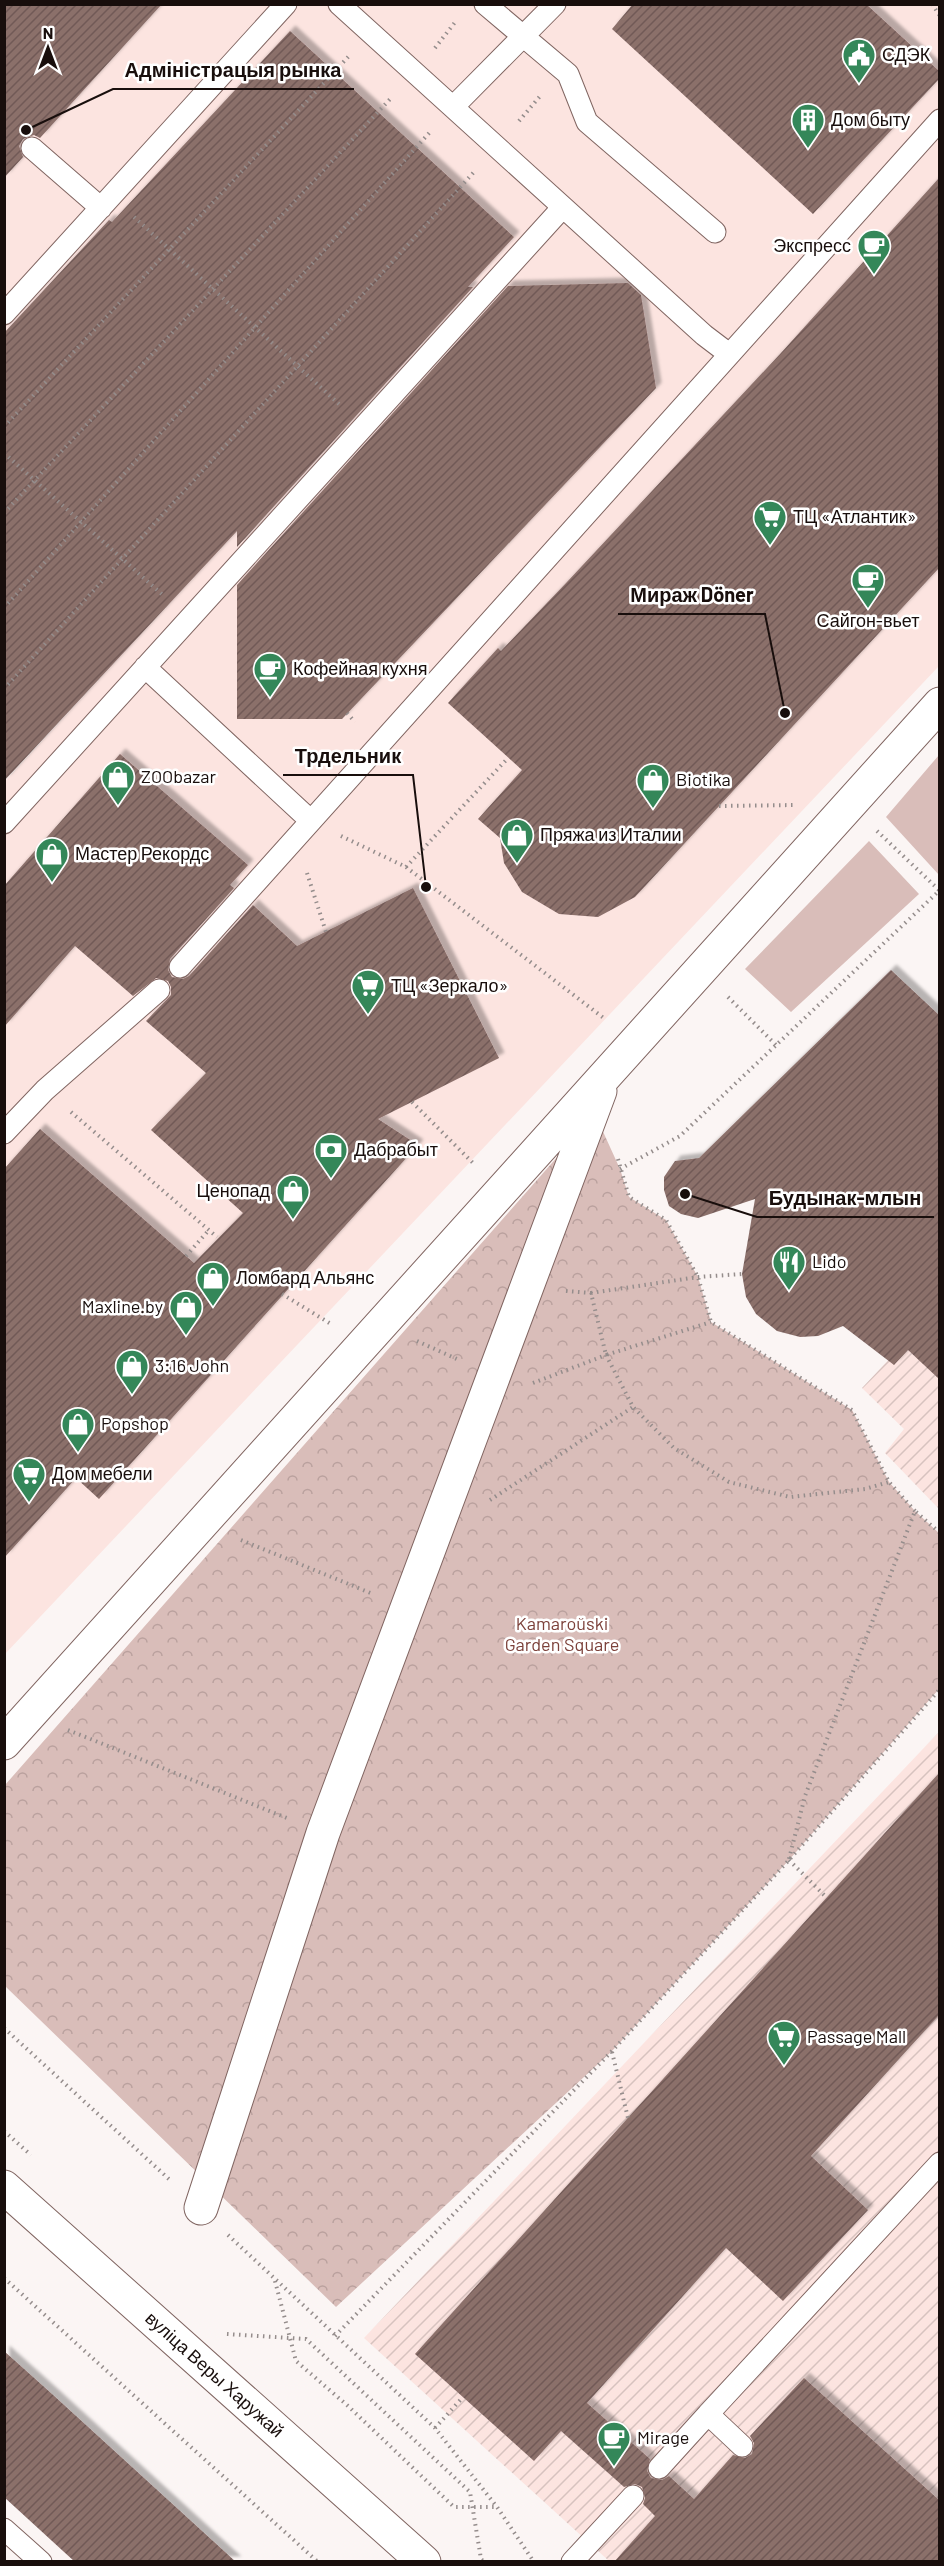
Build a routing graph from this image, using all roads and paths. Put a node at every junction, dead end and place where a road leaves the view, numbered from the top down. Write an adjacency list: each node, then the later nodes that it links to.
1 (286, 4): 16 (lane)
2 (339, 4): 8 (lane)
3 (485, 4): 9 (lane)
4 (555, 4): 9 (lane)
5 (932, 4): 6 (path)
6 (939, 16)
7 (457, 20): 10 (path)
8 (370, 33): 10 (lane); 19 (path)
9 (523, 37): 12 (lane); 18 (lane)
10 (415, 73): 12 (lane); 20 (path)
11 (543, 93): 14 (path)
12 (453, 107): 14 (lane); 22 (path)
13 (939, 120): 23 (lane)
14 (496, 147): 17 (lane); 24 (path)
15 (32, 148): 16 (lane)
16 (106, 202): 19 (path); 21 (lane)
17 (563, 207): 23 (lane); 26 (lane)
18 (716, 232)
19 (170, 249): 20 (path); 25 (path)
20 (213, 289): 22 (path); 28 (path)
21 (4, 314)
22 (255, 328): 24 (path); 30 (path)
23 (729, 354): 40 (lane)
24 (297, 366): 26 (path); 31 (path)
25 (4, 427)
26 (364, 427): 33 (lane)
27 (4, 453): 28 (path)
28 (35, 481): 29 (path); 30 (path)
29 (4, 513)
30 (81, 522): 31 (path); 32 (path)
31 (123, 559): 33 (path); 35 (path)
32 (4, 608)
33 (190, 619): 34 (lane)
34 (145, 667): 40 (lane); 41 (lane)
35 (4, 689)
36 (939, 704): 38 (street)
37 (508, 758): 43 (path)
38 (849, 804): 39 (path); 44 (path); 47 (street)
39 (719, 806)
40 (311, 821): 42 (lane); 43 (path)
41 (4, 823)
42 (296, 838): 45 (path); 46 (lane)
43 (406, 867): 49 (path)
44 (939, 890): 50 (path)
45 (326, 932)
46 (180, 967)
47 (701, 969): 49 (street); 50 (path)
48 (159, 990): 52 (lane)
49 (635, 1042): 51 (street)
50 (776, 1045): 56 (path)
51 (606, 1075): 57 (street); 63 (street)
52 (45, 1090): 54 (lane); 58 (path)
53 (412, 1102): 57 (path)
54 (4, 1134)
55 (618, 1157): 56 (path)
56 (620, 1169): 62 (path)
57 (501, 1191): 67 (street)
58 (209, 1230): 59 (path); 60 (path)
59 (217, 1237)
60 (186, 1256)
61 (742, 1274): 62 (path)
62 (698, 1276): 64 (path); 66 (path)
63 (527, 1288): 64 (path); 69 (street)
64 (591, 1293): 68 (path)
65 (282, 1294): 67 (path)
66 (711, 1322): 68 (path); 71 (path)
67 (372, 1335): 69 (path); 74 (street)
68 (606, 1354): 69 (path); 70 (path)
69 (494, 1375): 76 (street)
70 (633, 1407): 71 (path); 72 (path)
71 (889, 1482): 73 (path)
72 (484, 1504)
73 (915, 1511): 75 (path); 81 (path)
74 (201, 1523): 76 (path); 78 (street)
75 (939, 1533)
76 (407, 1608): 80 (street)
77 (939, 1689): 81 (path)
78 (29, 1715): 79 (street); 80 (path)
79 (4, 1743)
80 (323, 1833): 90 (street)
81 (789, 1860): 82 (path); 84 (path)
82 (826, 1898)
83 (4, 2028): 90 (path)
84 (612, 2052): 85 (path); 94 (path)
85 (628, 2118)
86 (4, 2131): 87 (path)
87 (31, 2156)
88 (939, 2163): 97 (lane)
89 (4, 2187): 107 (street, вуліца Веры Харужай)
90 (201, 2208): 92 (path)
91 (4, 2278): 106 (path)
92 (274, 2279): 94 (path); 95 (path)
93 (226, 2333): 95 (path)
94 (335, 2336): 98 (path)
95 (289, 2338): 103 (path); 103 (path)
96 (463, 2397): 98 (path)
97 (708, 2414): 99 (lane); 100 (lane)
98 (435, 2428): 102 (path)
99 (742, 2446)
100 (659, 2468)
101 (633, 2496): 110 (lane)
102 (497, 2507): 103 (path); 109 (path)
103 (473, 2508): 108 (path)
104 (4, 2529): 105 (lane)
105 (41, 2562)
106 (318, 2562)
107 (424, 2562)
108 (484, 2562)
109 (534, 2562)
110 (572, 2562)

